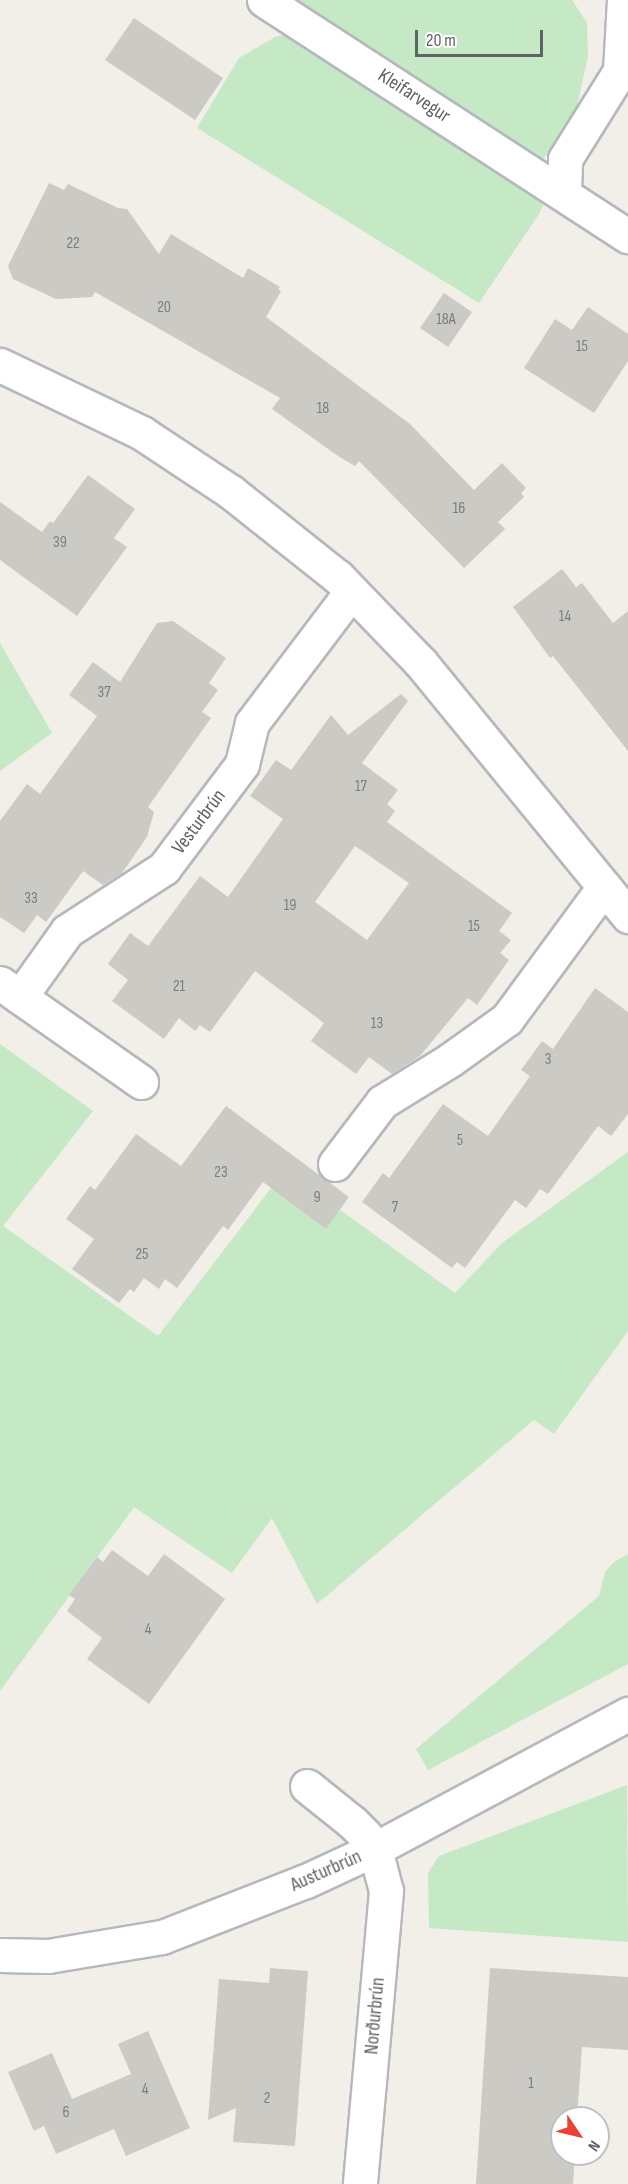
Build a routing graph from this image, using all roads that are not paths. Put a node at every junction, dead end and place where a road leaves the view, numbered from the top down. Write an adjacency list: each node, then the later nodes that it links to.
1 (264, 0): 3 (street, Kleifarvegur)
2 (624, 0): 3 (street)
3 (564, 192): 4 (street, Kleifarvegur)
4 (628, 236)
5 (0, 365): 6 (street)
6 (351, 592): 7 (street); 9 (street, Vesturbrún)
7 (604, 887): 8 (street); 11 (street)
8 (628, 916)
9 (10, 990): 10 (street)
10 (141, 1082)
11 (335, 1164)
12 (628, 1714): 14 (street, Austurbrún)
13 (307, 1786): 14 (street)
14 (375, 1849): 15 (street, Austurbrún); 16 (street, Norðurbrún)
15 (0, 1955)
16 (360, 2184)

